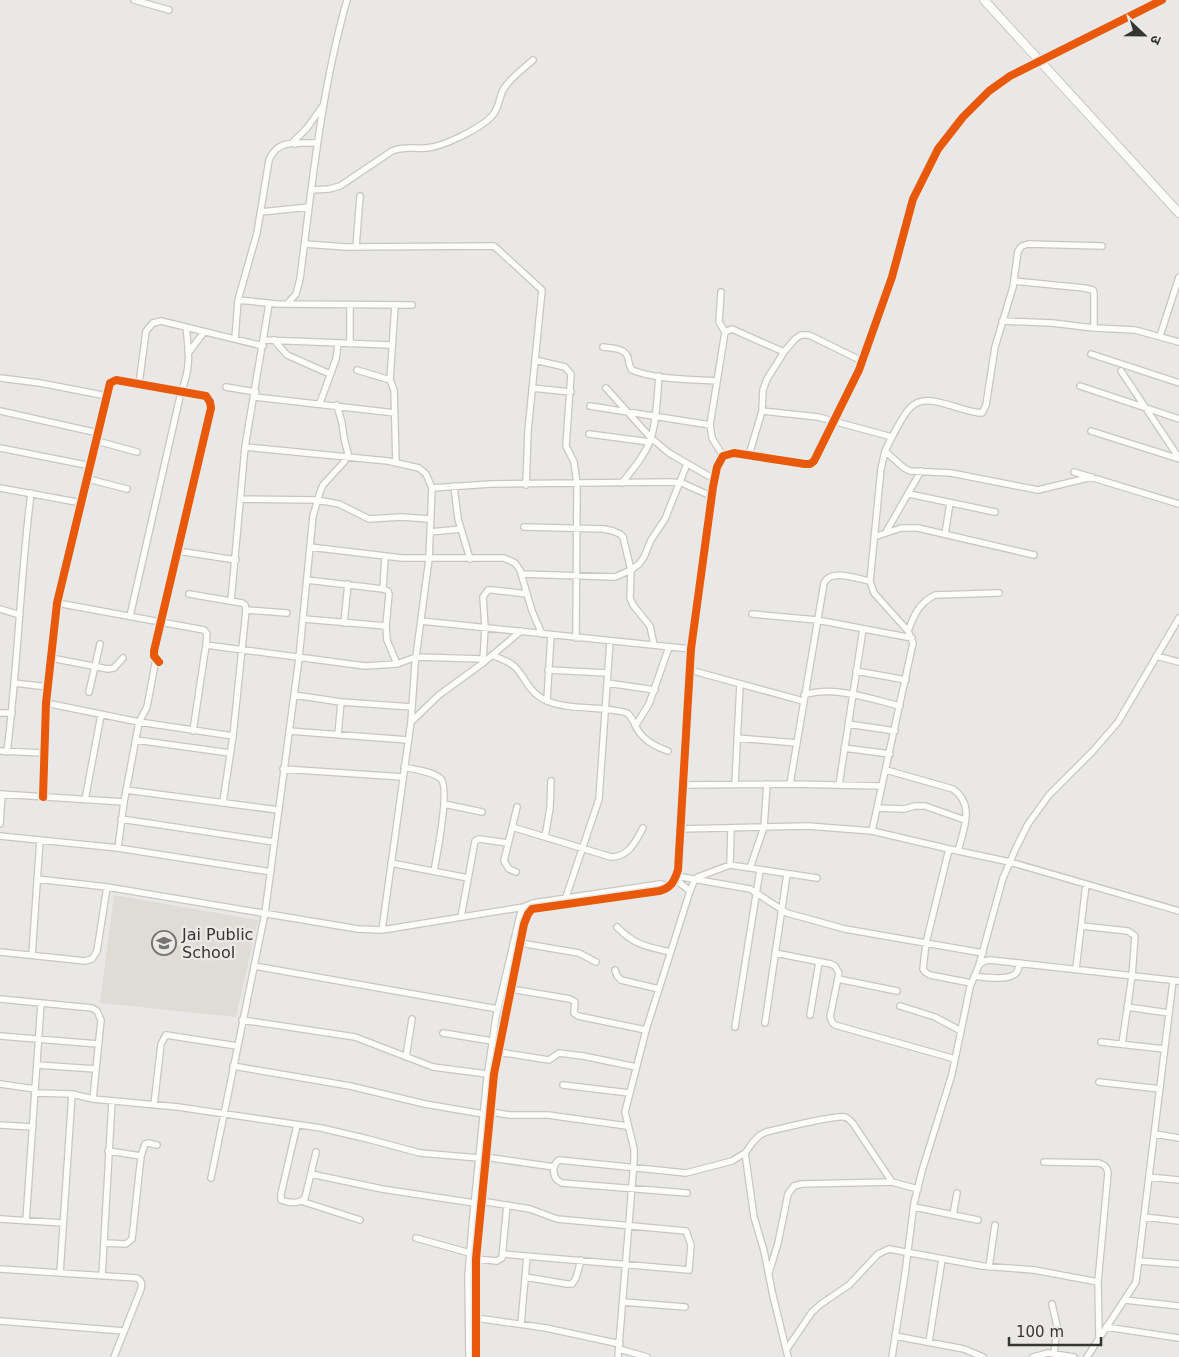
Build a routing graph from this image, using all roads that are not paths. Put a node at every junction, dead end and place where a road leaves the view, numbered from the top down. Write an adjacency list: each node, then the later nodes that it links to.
1 (134, 0): 5 (street)
2 (347, 0): 8 (street)
3 (984, 0): 7 (street)
4 (1162, 0): 7 (street)
5 (169, 10)
6 (533, 60): 11 (street)
7 (1040, 61): 15 (street); 46 (street)
8 (323, 106): 9 (street); 10 (street)
9 (317, 143): 10 (street); 11 (street)
10 (295, 144): 14 (street)
11 (311, 190): 13 (street)
12 (360, 196): 18 (street)
13 (309, 207): 14 (street); 16 (street)
14 (261, 212): 22 (street)
15 (1179, 213)
16 (305, 244): 18 (street); 24 (street)
17 (1102, 246): 20 (street)
18 (356, 247): 45 (street)
19 (1179, 277): 33 (street)
20 (1014, 281): 28 (street); 30 (street)
21 (720, 292): 32 (street)
22 (238, 300): 23 (street); 34 (street)
23 (269, 304): 24 (street); 37 (street)
24 (287, 304): 25 (street)
25 (350, 305): 26 (street); 39 (street)
26 (395, 305): 27 (street); 40 (street)
27 (412, 305)
28 (1002, 321): 30 (street); 79 (street)
29 (186, 328): 31 (street); 42 (street); 55 (street)
30 (1094, 328): 33 (street)
31 (204, 332): 34 (street); 42 (street)
32 (725, 332): 43 (street); 53 (street)
33 (1160, 336): 36 (street)
34 (235, 339): 37 (street)
35 (274, 340): 37 (street); 38 (street); 49 (street)
36 (1179, 342)
37 (263, 343): 62 (street)
38 (338, 344): 39 (street); 49 (street)
39 (350, 344): 40 (street)
40 (391, 345): 52 (street)
41 (603, 347): 50 (street)
42 (189, 352): 60 (street)
43 (784, 352): 46 (street); 69 (street)
44 (1091, 354): 54 (street)
45 (535, 360): 58 (street); 61 (street)
46 (862, 362): 74 (street)
47 (357, 370): 52 (street)
48 (1121, 371): 67 (street)
49 (330, 374): 64 (street)
50 (659, 376): 53 (street); 72 (street)
51 (0, 378): 63 (street)
52 (390, 380): 70 (street)
53 (717, 381): 75 (street)
54 (1179, 382)
55 (138, 384): 60 (street); 63 (street)
56 (226, 386): 62 (street)
57 (1080, 386): 67 (street)
58 (532, 388): 61 (street); 100 (street)
59 (606, 388): 71 (street)
60 (181, 392): 124 (street); 147 (street)
61 (571, 392): 101 (street)
62 (255, 394): 64 (street); 83 (street)
63 (107, 396): 77 (street)
64 (320, 403): 65 (street)
65 (336, 405): 70 (street); 87 (street)
66 (590, 406): 71 (street)
67 (1145, 408): 73 (street); 89 (street)
68 (0, 411): 77 (street)
69 (762, 411): 74 (street); 86 (street)
70 (395, 413): 90 (street)
71 (628, 413): 72 (street); 80 (street)
72 (654, 417): 75 (street); 80 (street)
73 (1179, 419)
74 (833, 421): 79 (street); 86 (street)
75 (710, 425): 88 (street)
76 (1091, 431): 89 (street)
77 (98, 433): 81 (street)
78 (589, 434): 80 (street)
79 (892, 437): 84 (street)
80 (650, 440): 91 (street); 98 (street)
81 (97, 441): 85 (street); 92 (street)
82 (0, 448): 92 (street)
83 (245, 448): 87 (street); 109 (street)
84 (886, 451): 93 (street); 122 (street)
85 (136, 452)
86 (749, 455): 88 (street)
87 (347, 456): 90 (street); 110 (street)
88 (723, 456): 97 (street)
89 (1179, 459)
90 (396, 463): 104 (street)
91 (687, 464): 97 (street); 99 (street)
92 (91, 466): 96 (street)
93 (921, 471): 95 (street); 107 (street)
94 (1074, 472): 95 (street)
95 (1092, 477): 113 (street)
96 (88, 479): 105 (street); 112 (street)
97 (714, 479): 108 (street)
98 (622, 483): 99 (street); 101 (street)
99 (680, 483): 108 (street); 130 (street)
100 (526, 484): 101 (street); 102 (street)
101 (577, 484): 117 (street)
102 (454, 486): 104 (street); 118 (street)
103 (0, 488): 106 (street)
104 (432, 488): 115 (street)
105 (127, 489)
106 (31, 494): 112 (street); 145 (street)
107 (909, 494): 111 (street); 120 (street)
108 (712, 496): 168 (street)
109 (241, 499): 110 (street); 129 (street)
110 (317, 500): 115 (street); 123 (street)
111 (950, 502): 114 (street); 121 (street)
112 (82, 503): 141 (street)
113 (1179, 504)
114 (995, 512)
115 (430, 519): 119 (street)
116 (524, 527): 117 (street)
117 (577, 528): 130 (street); 132 (street)
118 (461, 529): 119 (street); 128 (street)
119 (430, 532): 127 (street)
120 (886, 533): 121 (street); 122 (street)
121 (945, 534): 125 (street)
122 (874, 537): 134 (street)
123 (310, 547): 126 (street); 133 (street)
124 (178, 551): 129 (street); 151 (street)
125 (1034, 555)
126 (385, 556): 127 (street); 136 (street)
127 (429, 559): 128 (street); 152 (street)
128 (470, 559): 131 (street)
129 (236, 560): 140 (street)
130 (631, 570): 132 (street); 166 (street)
131 (521, 574): 132 (street); 139 (street)
132 (577, 576): 161 (street)
133 (307, 580): 135 (street); 148 (street)
134 (870, 581): 150 (street); 158 (street)
135 (348, 584): 136 (street); 153 (street)
136 (384, 588): 154 (street)
137 (999, 593): 158 (street)
138 (189, 594): 140 (street)
139 (527, 594): 155 (street); 159 (street)
140 (231, 601): 143 (street)
141 (58, 603): 147 (street); 173 (street)
142 (0, 609): 145 (street)
143 (246, 610): 144 (street); 169 (street)
144 (287, 613)
145 (20, 614): 185 (street)
146 (752, 614): 150 (street)
147 (130, 616): 151 (street)
148 (304, 618): 153 (street); 175 (street)
149 (1179, 618): 171 (street)
150 (817, 620): 156 (street); 193 (street)
151 (162, 621): 165 (street); 203 (street)
152 (421, 621): 155 (street); 172 (street)
153 (344, 622): 154 (street)
154 (386, 626): 178 (street)
155 (485, 627): 157 (street); 176 (street)
156 (862, 628): 162 (street); 182 (street)
157 (521, 631): 159 (street); 170 (street)
158 (908, 631): 162 (street)
159 (542, 634): 160 (street)
160 (551, 635): 161 (street); 180 (street)
161 (576, 638): 163 (street)
162 (912, 638): 184 (street)
163 (610, 641): 166 (street); 183 (street)
164 (100, 644): 179 (street)
165 (206, 645): 169 (street); 207 (street)
166 (654, 645): 167 (street)
167 (669, 647): 168 (street); 189 (street)
168 (691, 649): 181 (street)
169 (242, 650): 175 (street); 211 (street)
170 (492, 655): 176 (street); 194 (street)
171 (1156, 656): 177 (street); 263 (street)
172 (416, 657): 176 (street); 178 (street); 198 (street)
173 (51, 658): 179 (street); 188 (street)
174 (123, 658): 179 (street)
175 (299, 658): 178 (street); 191 (street)
176 (483, 661): 204 (street)
177 (1179, 662)
178 (397, 664)
179 (94, 667): 190 (street)
180 (548, 670): 183 (street); 194 (street)
181 (690, 670): 187 (street); 231 (street)
182 (856, 671): 184 (street); 192 (street)
183 (607, 673): 186 (street)
184 (906, 680): 197 (street)
185 (14, 683): 188 (street); 201 (street)
186 (607, 683): 189 (street); 199 (street)
187 (740, 684): 193 (street); 212 (street)
188 (48, 687): 196 (street)
189 (655, 690): 206 (street)
190 (89, 692)
191 (294, 695): 195 (street); 208 (street)
192 (854, 695): 193 (street); 197 (street); 205 (street)
193 (804, 698): 215 (street)
194 (547, 700): 199 (street)
195 (341, 702): 198 (street); 210 (street)
196 (46, 703): 202 (street); 221 (street)
197 (900, 706): 209 (street)
198 (412, 707): 204 (street)
199 (604, 710): 206 (street); 260 (street)
200 (0, 713): 201 (street)
201 (12, 713): 219 (street)
202 (101, 715): 203 (street); 237 (street)
203 (139, 722): 207 (street); 213 (street)
204 (411, 722): 214 (street)
205 (848, 724): 209 (street); 216 (street)
206 (636, 725): 217 (street)
207 (193, 731): 211 (street)
208 (289, 731): 210 (street); 224 (street)
209 (895, 731): 222 (street)
210 (338, 734): 214 (street)
211 (233, 736): 220 (street)
212 (737, 738): 215 (street); 228 (street)
213 (136, 740): 220 (street); 234 (street)
214 (408, 740): 223 (street)
215 (797, 743): 230 (street)
216 (844, 748): 222 (street); 232 (street)
217 (668, 751)
218 (0, 752): 219 (street)
219 (7, 752): 221 (street)
220 (230, 752): 239 (street)
221 (44, 753): 236 (street)
222 (890, 754): 225 (street)
223 (404, 767): 226 (street); 240 (street)
224 (284, 769): 226 (street); 243 (street)
225 (886, 770): 233 (street); 246 (street)
226 (403, 777): 264 (street)
227 (551, 781): 255 (street)
228 (735, 784): 229 (street); 231 (street)
229 (767, 784): 230 (street); 248 (street)
230 (790, 784): 232 (street)
231 (682, 785): 252 (street)
232 (839, 785): 233 (street)
233 (882, 786): 242 (street)
234 (126, 790): 238 (street); 239 (street)
235 (1, 794): 236 (street); 247 (street)
236 (43, 797): 237 (street)
237 (85, 800): 238 (street)
238 (124, 802): 245 (street)
239 (223, 802): 243 (street)
240 (444, 804): 244 (street); 268 (street)
241 (517, 807): 249 (street)
242 (877, 808): 246 (street); 253 (street)
243 (278, 810): 257 (street)
244 (482, 812)
245 (121, 818): 257 (street); 259 (street)
246 (965, 820): 262 (street)
247 (0, 824)
248 (764, 826): 251 (street); 253 (street); 266 (street)
249 (512, 827): 255 (street); 258 (street)
250 (643, 828): 260 (street)
251 (731, 828): 252 (street); 265 (street)
252 (680, 829): 272 (street)
253 (872, 831): 261 (street)
254 (0, 836): 256 (street)
255 (545, 837): 260 (street)
256 (40, 840): 259 (street); 275 (street)
257 (274, 842): 269 (street)
258 (508, 843): 270 (street); 273 (street)
259 (118, 848): 269 (street)
260 (582, 848): 282 (street)
261 (948, 849): 262 (street); 292 (street)
262 (958, 851): 263 (street)
263 (1010, 862): 277 (street); 296 (street)
264 (391, 863): 268 (street); 290 (street)
265 (730, 865): 266 (street); 276 (street)
266 (750, 868): 267 (street)
267 (760, 870): 271 (street); 281 (street)
268 (434, 871): 273 (street)
269 (270, 872): 286 (street)
270 (516, 872)
271 (787, 874): 274 (street); 284 (street)
272 (676, 876): 276 (street); 278 (street); 280 (street)
273 (468, 878): 287 (street)
274 (817, 878)
275 (37, 879): 279 (street); 297 (street)
276 (695, 879): 280 (street); 281 (street)
277 (1086, 884): 285 (street); 288 (street)
278 (671, 886): 282 (street); 291 (street)
279 (107, 887): 286 (street); 297 (street)
280 (690, 891): 294 (street)
281 (756, 892): 284 (street); 323 (street)
282 (566, 897): 283 (street)
283 (524, 907): 287 (street); 317 (street)
284 (781, 910): 292 (street); 295 (street)
285 (1179, 911)
286 (265, 914): 290 (street); 302 (street)
287 (461, 918): 290 (street)
288 (1082, 926): 303 (street); 306 (street)
289 (617, 928): 294 (street)
290 (382, 930)
291 (520, 943): 298 (street); 310 (street)
292 (926, 943): 296 (street); 309 (street)
293 (0, 952): 297 (street)
294 (670, 952): 311 (street)
295 (775, 953): 299 (street); 322 (street)
296 (982, 953): 301 (street)
297 (32, 955)
298 (596, 962)
299 (820, 962): 307 (street); 319 (street)
300 (1020, 964): 301 (street); 303 (street); 305 (street)
301 (979, 965): 305 (street)
302 (254, 966): 317 (street); 320 (street)
303 (1076, 969): 306 (street)
304 (615, 970): 311 (street)
305 (974, 976): 309 (street)
306 (1132, 976): 308 (street); 316 (street)
307 (838, 979): 312 (street); 337 (street)
308 (1176, 981): 318 (street)
309 (972, 983): 325 (street)
310 (511, 989): 324 (street); 335 (street)
311 (659, 989): 324 (street)
312 (897, 991)
313 (0, 999): 314 (street)
314 (41, 1003): 328 (street); 331 (street)
315 (900, 1006): 325 (street)
316 (1127, 1007): 318 (street); 332 (street)
317 (498, 1009): 329 (street)
318 (1169, 1013): 334 (street)
319 (810, 1015)
320 (242, 1020): 333 (street); 336 (street)
321 (412, 1020): 336 (street)
322 (764, 1023)
323 (735, 1026)
324 (646, 1030): 340 (street)
325 (961, 1031): 337 (street)
326 (443, 1033): 329 (street)
327 (0, 1036): 328 (street)
328 (39, 1039): 331 (street); 338 (street)
329 (492, 1041): 342 (street)
330 (1100, 1042): 332 (street)
331 (98, 1044): 341 (street)
332 (1122, 1044): 334 (street)
333 (237, 1046): 339 (street); 352 (street)
334 (1164, 1049): 346 (street)
335 (498, 1052): 340 (street); 353 (street)
336 (406, 1057): 342 (street)
337 (955, 1059): 377 (street)
338 (37, 1065): 341 (street); 347 (street)
339 (233, 1066): 353 (street); 354 (street)
340 (636, 1067): 348 (street)
341 (96, 1069): 350 (street)
342 (487, 1074): 353 (street)
343 (1099, 1082): 346 (street)
344 (0, 1084): 347 (street)
345 (563, 1085): 348 (street)
346 (1160, 1090): 359 (street)
347 (35, 1091): 349 (street); 358 (street)
348 (629, 1093): 357 (street)
349 (72, 1094): 350 (street); 392 (street)
350 (93, 1099): 351 (street)
351 (112, 1101): 352 (street); 362 (street)
352 (154, 1104): 354 (street)
353 (487, 1113): 357 (street); 366 (street); 367 (street)
354 (224, 1114): 356 (street); 373 (street)
355 (0, 1124): 358 (street)
356 (297, 1125): 367 (street); 380 (street)
357 (627, 1126): 370 (street)
358 (33, 1127): 390 (street)
359 (1155, 1134): 360 (street); 372 (street)
360 (1179, 1138)
361 (157, 1145): 365 (street)
362 (108, 1151): 365 (street); 396 (street)
363 (316, 1152): 371 (street)
364 (745, 1153): 370 (street); 375 (street); 410 (street)
365 (141, 1156): 396 (street)
366 (486, 1156): 369 (street); 381 (street)
367 (479, 1158): 382 (street)
368 (1044, 1162): 413 (street)
369 (554, 1167): 370 (street); 376 (street)
370 (634, 1167): 376 (street)
371 (311, 1174): 380 (street); 382 (street)
372 (1149, 1177): 374 (street); 386 (street)
373 (211, 1178)
374 (1179, 1180)
375 (892, 1182): 377 (street); 410 (street)
376 (632, 1188): 379 (street); 394 (street)
377 (918, 1189): 384 (street)
378 (957, 1192): 385 (street)
379 (687, 1194)
380 (301, 1201): 388 (street)
381 (481, 1202): 383 (street); 402 (street)
382 (474, 1203): 398 (street)
383 (507, 1205): 394 (street); 399 (street)
384 (914, 1207): 385 (street); 397 (street)
385 (953, 1215): 389 (street)
386 (1144, 1217): 391 (street); 404 (street)
387 (0, 1219): 390 (street)
388 (360, 1220)
389 (978, 1220)
390 (26, 1221): 392 (street)
391 (1179, 1221)
392 (63, 1223): 409 (street)
393 (995, 1225): 407 (street)
394 (629, 1226): 405 (street); 405 (street)
395 (416, 1238): 398 (street)
396 (104, 1243): 411 (street)
397 (908, 1252): 401 (street); 424 (street); 429 (street)
398 (470, 1253): 433 (street)
399 (503, 1254): 400 (street); 402 (street)
400 (527, 1256): 403 (street); 412 (street)
401 (942, 1258): 407 (street); 427 (street)
402 (476, 1259): 419 (street)
403 (581, 1260): 405 (street); 412 (street)
404 (1139, 1260): 406 (street); 414 (street)
405 (626, 1264): 415 (street)
406 (1179, 1264)
407 (989, 1267): 413 (street)
408 (0, 1269): 409 (street)
409 (60, 1273): 411 (street)
410 (769, 1273): 429 (street)
411 (102, 1276): 423 (street)
412 (525, 1277): 421 (street)
413 (1098, 1282): 425 (street)
414 (1125, 1300): 417 (street); 422 (street)
415 (623, 1302): 418 (street); 428 (street)
416 (1052, 1304): 431 (street)
417 (1179, 1306)
418 (686, 1307)
419 (476, 1318): 421 (street); 434 (street)
420 (0, 1320): 423 (street)
421 (521, 1324): 428 (street)
422 (1106, 1327): 425 (street); 426 (street)
423 (124, 1331): 432 (street)
424 (895, 1336): 427 (street); 438 (street)
425 (1099, 1338): 442 (street)
426 (1179, 1338)
427 (929, 1342): 430 (street)
428 (620, 1346): 435 (street); 436 (street)
429 (787, 1348): 437 (street)
430 (975, 1354): 439 (street)
431 (1054, 1354): 440 (street); 441 (street)
432 (114, 1357)
433 (469, 1357)
434 (476, 1357)
435 (618, 1357)
436 (647, 1357)
437 (788, 1357)
438 (892, 1357)
439 (983, 1357)
440 (1033, 1357)
441 (1074, 1357)
442 (1087, 1357)

